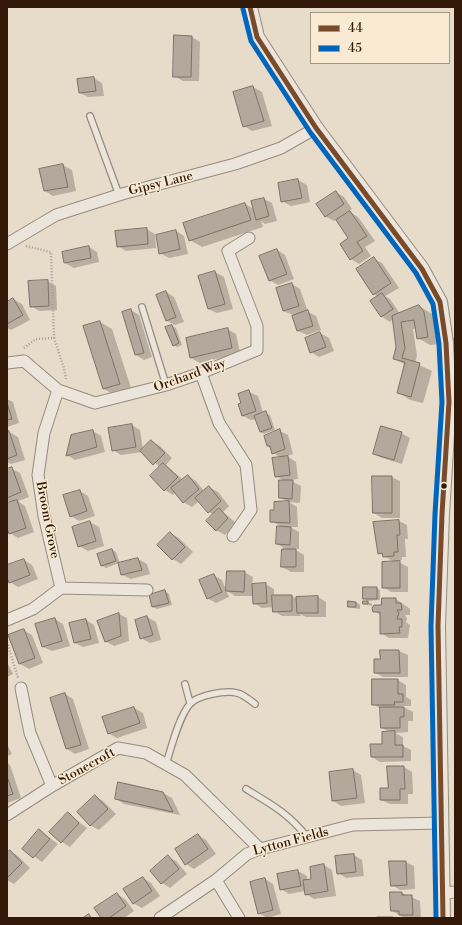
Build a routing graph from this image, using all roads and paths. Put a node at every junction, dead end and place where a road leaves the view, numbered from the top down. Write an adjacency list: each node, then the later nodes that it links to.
1 (250, 7): 3 (street)
2 (90, 116): 4 (lane)
3 (316, 128): 4 (street, Gipsy Lane); 14 (street)
4 (119, 195): 6 (street, Gipsy Lane)
5 (249, 238): 11 (street, Orchard Way)
6 (9, 243): 8 (path)
7 (142, 307): 12 (lane)
8 (54, 338): 9 (path); 13 (path)
9 (18, 352)
10 (7, 363): 13 (street, Orchard Way)
11 (201, 373): 12 (street, Orchard Way); 15 (street)
12 (166, 385): 13 (street, Orchard Way)
13 (63, 392): 16 (street, Broom Grove)
14 (452, 403): 28 (street)
15 (233, 536)
16 (61, 588): 17 (street); 18 (street)
17 (147, 590)
18 (7, 620)
19 (7, 642): 21 (path)
20 (185, 684): 22 (lane)
21 (21, 688): 25 (street)
22 (190, 703): 23 (lane); 24 (lane)
23 (256, 704)
24 (166, 764): 25 (street, Stonecroft); 30 (street, Stonecroft)
25 (52, 786): 27 (street, Stonecroft)
26 (246, 789): 29 (lane)
27 (7, 815)
28 (441, 823): 29 (street, Lytton Fields); 32 (street)
29 (307, 837): 30 (street, Lytton Fields)
30 (260, 849): 31 (street, Lytton Fields)
31 (216, 880): 33 (street, Lytton Fields); 34 (street)
32 (449, 893): 35 (street)
33 (160, 918)
34 (239, 918)
35 (443, 918)

